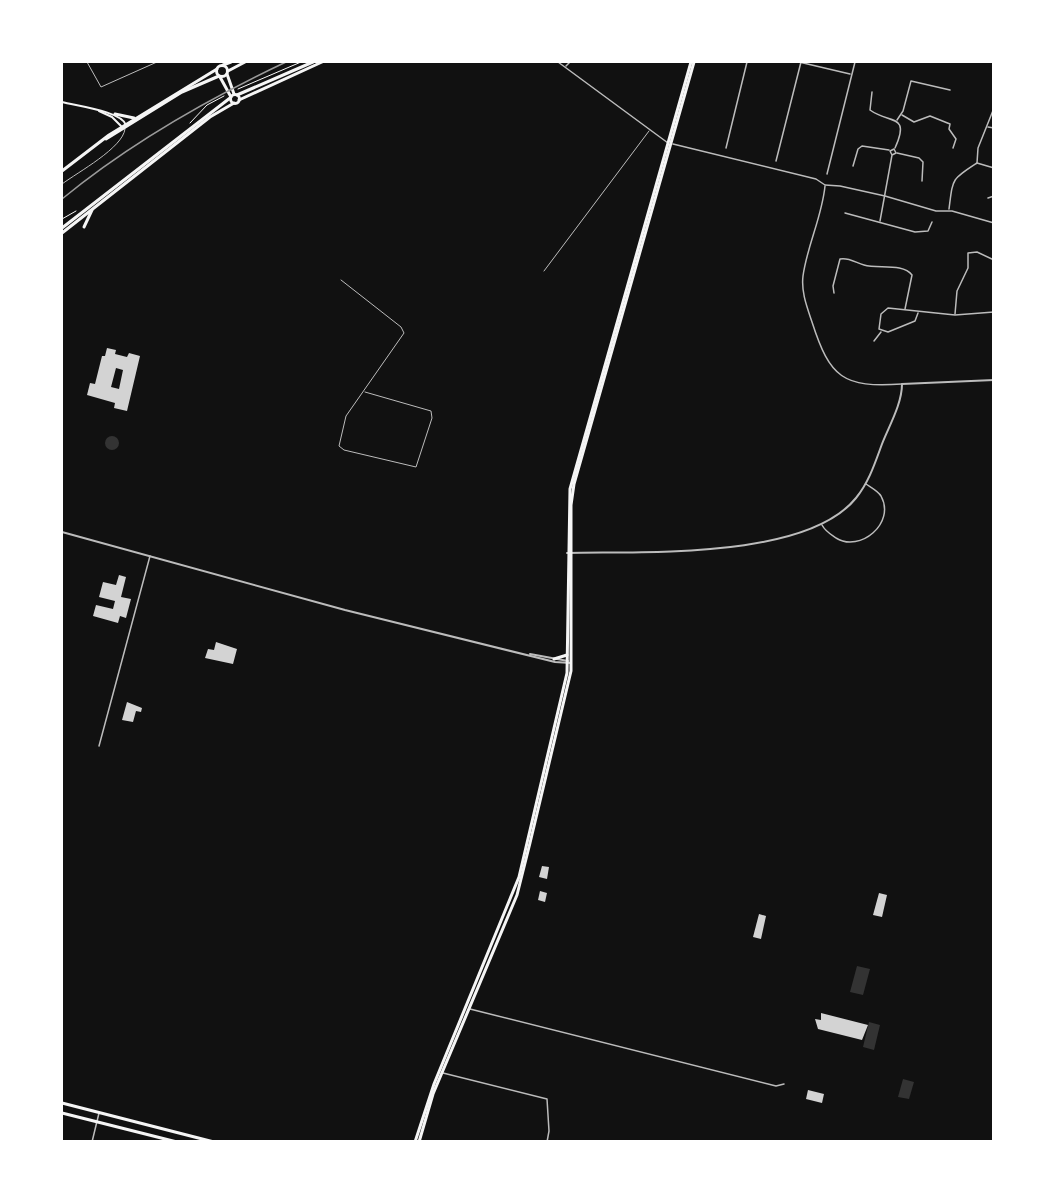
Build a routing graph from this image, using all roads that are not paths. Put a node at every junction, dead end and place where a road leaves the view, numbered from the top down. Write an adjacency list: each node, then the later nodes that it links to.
1 (87, 62): 2 (lane)
2 (157, 62)
3 (231, 62): 13 (main road)
4 (244, 62): 16 (main road)
5 (313, 62): 21 (main road)
6 (322, 62): 21 (main road)
7 (558, 62): 14 (street)
8 (570, 62): 14 (street)
9 (693, 62): 34 (main road)
10 (747, 62): 35 (street)
11 (800, 62): 17 (street); 41 (street)
12 (855, 62): 17 (street)
13 (221, 66): 15 (main road); 16 (main road)
14 (566, 67): 33 (street)
15 (217, 69): 18 (main road); 28 (main road)
16 (227, 73): 18 (main road); 21 (main road)
17 (852, 74): 46 (street)
18 (219, 76): 21 (main road); 31 (main road)
19 (950, 90): 26 (street)
20 (872, 92): 29 (street)
21 (234, 96): 53 (main road); 60 (main road)
22 (62, 102): 24 (main road)
23 (993, 108): 27 (street)
24 (99, 111): 25 (main road); 31 (main road)
25 (115, 114): 28 (main road); 31 (main road)
26 (901, 114): 29 (street); 36 (street)
27 (992, 115): 30 (street)
28 (135, 118): 31 (main road)
29 (897, 120): 37 (street)
30 (987, 126): 32 (street); 42 (street)
31 (124, 127): 45 (main road); 48 (lane)
32 (993, 128)
33 (649, 131): 34 (street); 63 (lane)
34 (669, 143): 49 (street); 78 (main road)
35 (726, 148)
36 (953, 148)
37 (894, 149): 38 (street); 39 (street)
38 (890, 150): 40 (street); 43 (street)
39 (896, 152): 40 (street); 47 (street)
40 (892, 155): 50 (street)
41 (776, 161)
42 (977, 163): 44 (street); 54 (street)
43 (854, 166)
44 (993, 168)
45 (62, 171)
46 (827, 174)
47 (922, 181)
48 (62, 184)
49 (825, 185): 50 (street); 73 (street)
50 (885, 196): 54 (street); 56 (street)
51 (993, 196): 52 (street)
52 (988, 198)
53 (97, 204): 59 (main road); 61 (main road)
54 (949, 210): 58 (street)
55 (844, 213): 56 (street)
56 (880, 222): 57 (street)
57 (932, 222)
58 (993, 223)
59 (84, 226)
60 (62, 228)
61 (62, 233)
62 (993, 260): 69 (street)
63 (544, 271)
64 (341, 280): 74 (lane)
65 (834, 293): 66 (street)
66 (904, 310): 68 (street); 70 (street)
67 (993, 312): 69 (street)
68 (918, 313): 69 (street); 70 (street)
69 (955, 315)
70 (881, 331): 71 (street)
71 (874, 341)
72 (993, 380): 73 (street)
73 (902, 384): 75 (street)
74 (365, 392): 74 (lane)
75 (865, 483): 76 (street); 76 (street)
76 (822, 524): 78 (street)
77 (62, 532): 79 (street)
78 (569, 553): 81 (main road); 83 (main road)
79 (150, 556): 80 (street); 84 (street)
80 (527, 654): 82 (street); 83 (street)
81 (567, 654): 82 (main road); 83 (main road)
82 (554, 659): 83 (street)
83 (569, 662): 85 (main road)
84 (99, 747)
85 (467, 1009): 86 (main road); 87 (street); 95 (main road)
86 (442, 1073): 95 (main road); 96 (street)
87 (784, 1083)
88 (62, 1103): 89 (main road)
89 (99, 1112): 91 (street); 94 (main road)
90 (62, 1113): 91 (main road)
91 (97, 1121): 92 (street); 93 (main road)
92 (92, 1142)
93 (177, 1142)
94 (214, 1142)
95 (417, 1142)
96 (547, 1142)

